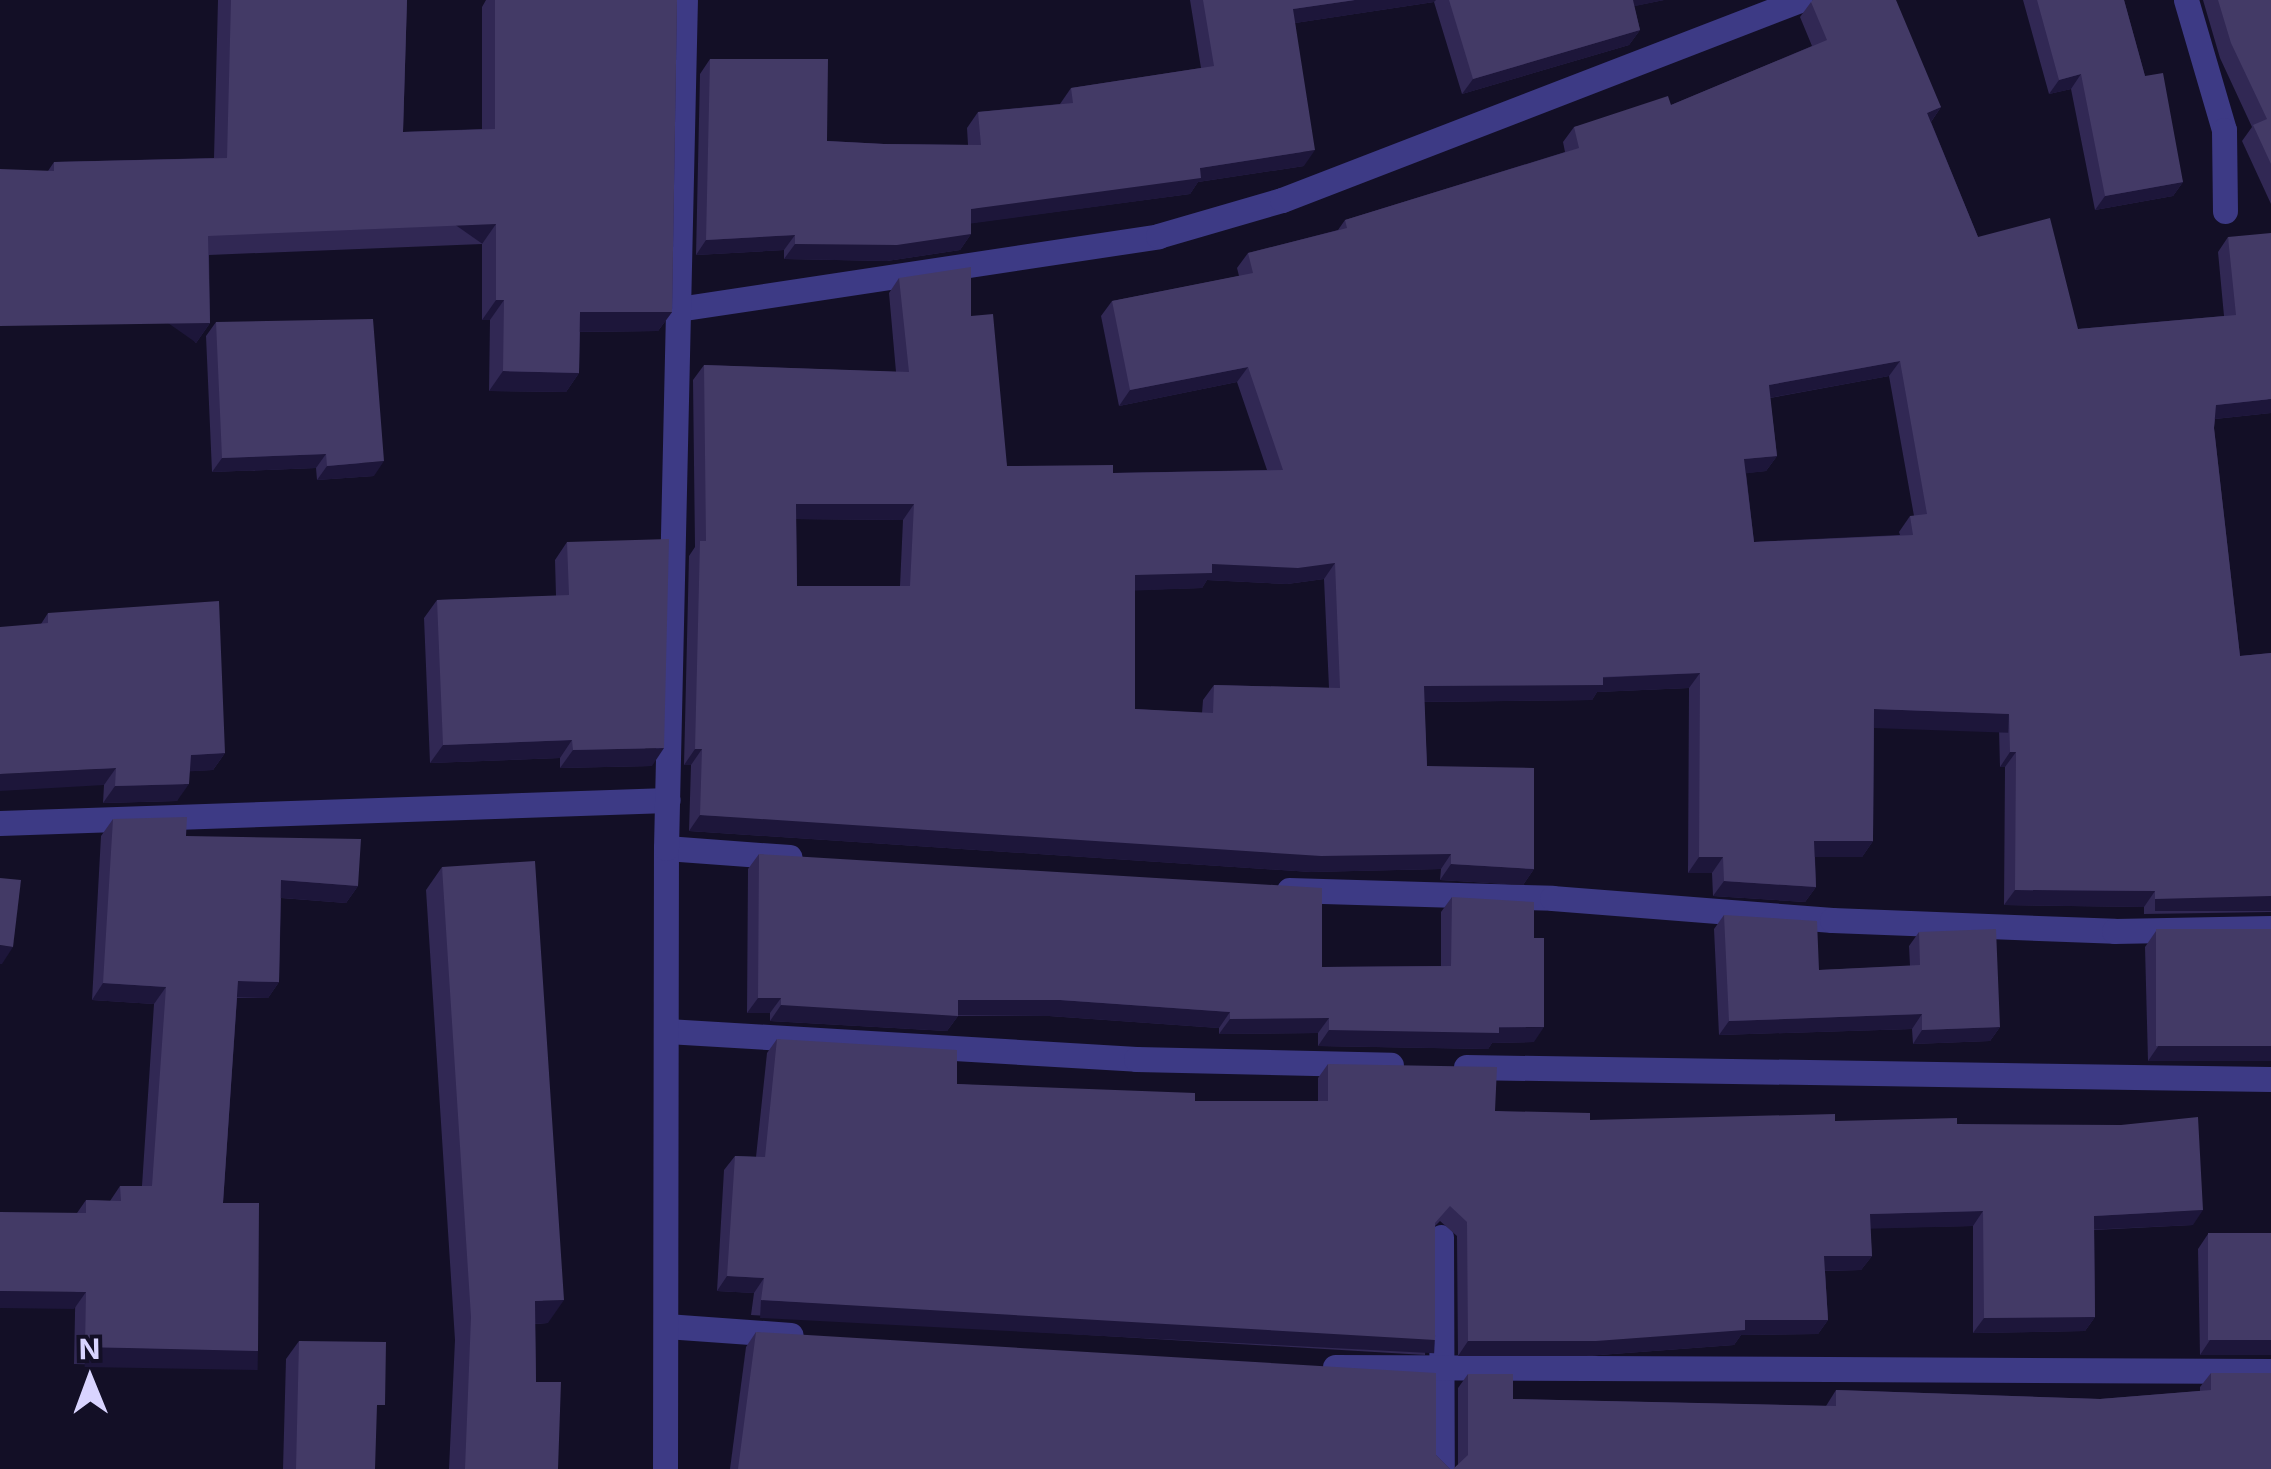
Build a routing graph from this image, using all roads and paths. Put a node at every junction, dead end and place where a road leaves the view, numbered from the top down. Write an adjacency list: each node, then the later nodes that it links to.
1 (684, 0): 5 (street)
2 (1800, 0): 5 (street)
3 (2186, 0): 4 (street)
4 (2226, 211)
5 (678, 309): 6 (street)
6 (668, 800): 7 (street); 8 (street)
7 (0, 824)
8 (666, 848): 9 (street); 12 (street)
9 (820, 859)
10 (1266, 890): 11 (street)
11 (2271, 928)
12 (667, 1031): 13 (street); 15 (street)
13 (2271, 1079)
14 (1442, 1237): 19 (street)
15 (666, 1326): 16 (street); 20 (street)
16 (822, 1337)
17 (1307, 1366): 19 (street)
18 (2271, 1371): 19 (street)
19 (1443, 1372): 21 (street)
20 (666, 1469)
21 (1442, 1469)

